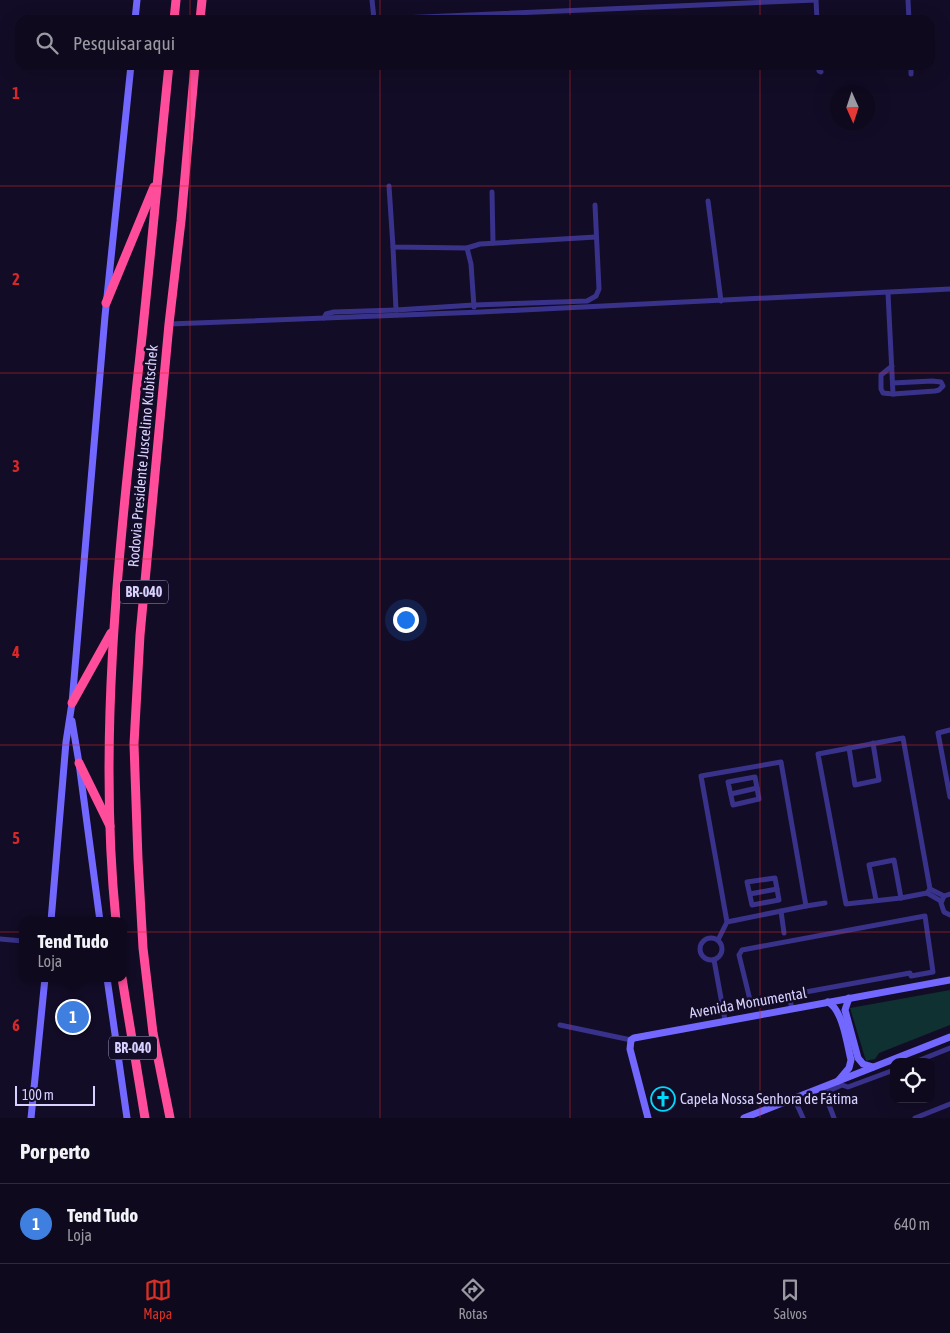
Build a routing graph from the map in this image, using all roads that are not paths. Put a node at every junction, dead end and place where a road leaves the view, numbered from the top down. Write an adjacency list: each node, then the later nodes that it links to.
1 (137, 0): 7 (street)
2 (176, 0): 8 (highway)
3 (202, 0): 9 (highway)
4 (372, 0): 10 (street)
5 (816, 0): 11 (street); 12 (street)
6 (908, 0): 13 (street)
7 (136, 15)
8 (174, 15)
9 (200, 15)
10 (374, 15)
11 (467, 15)
12 (817, 15)
13 (909, 15)
14 (130, 70): 33 (street)
15 (169, 70): 21 (highway, Rodovia Presidente Juscelino Kubitschek / BR-040)
16 (195, 70): 38 (highway, Rodovia Presidente Juscelino Kubitschek / BR-040)
17 (819, 70): 19 (street)
18 (911, 70): 20 (street)
19 (821, 72)
20 (911, 74)
21 (158, 177): 33 (highway); 42 (highway, Rodovia Presidente Juscelino Kubitschek / BR-040)
22 (389, 186): 28 (street)
23 (492, 192): 27 (street)
24 (708, 201): 32 (street)
25 (595, 205): 26 (street)
26 (596, 237): 27 (street); 34 (street)
27 (493, 243): 29 (street)
28 (393, 247): 29 (street); 35 (street)
29 (467, 248): 34 (street)
30 (950, 289): 31 (street)
31 (888, 292): 32 (street); 39 (street)
32 (721, 301): 36 (street)
33 (106, 303): 43 (street)
34 (474, 305): 35 (street); 36 (street)
35 (396, 310): 37 (street)
36 (475, 312): 37 (street)
37 (324, 318): 38 (street)
38 (169, 324): 103 (highway, Rodovia Presidente Juscelino Kubitschek / BR-040)
39 (892, 366): 40 (street); 41 (street)
40 (893, 383): 41 (street); 41 (street)
41 (893, 394)
42 (113, 630): 43 (highway); 54 (highway, Rodovia Presidente Juscelino Kubitschek / BR-040)
43 (72, 703): 44 (street)
44 (70, 713): 48 (street); 68 (street)
45 (950, 730): 53 (street)
46 (873, 743): 47 (street); 47 (street); 56 (street)
47 (849, 748): 61 (street)
48 (79, 763): 54 (highway); 69 (street)
49 (741, 769): 50 (street); 64 (street); 71 (street)
50 (742, 779): 51 (street); 52 (street)
51 (757, 788): 52 (street); 52 (street)
52 (731, 794)
53 (950, 797)
54 (111, 829): 70 (highway, Rodovia Presidente Juscelino Kubitschek / BR-040)
55 (777, 889): 57 (street); 57 (street); 62 (street)
56 (929, 891): 59 (street); 60 (street)
57 (750, 894): 62 (street)
58 (950, 894): 60 (street)
59 (901, 898): 61 (street); 61 (street)
60 (942, 899): 67 (street)
61 (876, 900)
62 (765, 903): 66 (street)
63 (825, 903): 64 (street)
64 (806, 906): 65 (street)
65 (781, 911): 66 (street); 72 (street)
66 (767, 914): 71 (street)
67 (950, 915)
68 (51, 917)
69 (99, 917)
70 (116, 917)
71 (727, 922): 74 (street)
72 (784, 933)
73 (0, 939): 75 (street)
74 (718, 940): 76 (street); 76 (street)
75 (19, 941)
76 (714, 960): 85 (street)
77 (950, 980): 82 (street, Avenida Monumental)
78 (45, 982): 100 (street)
79 (108, 982): 101 (street)
80 (123, 982): 102 (highway, BR-040)
81 (790, 995): 81 (street); 84 (street)
82 (849, 998): 83 (street, Avenida Monumental); 95 (street)
83 (828, 1002): 84 (street, Avenida Monumental); 97 (street)
84 (792, 1009): 85 (street, Avenida Monumental)
85 (725, 1020): 88 (street, Avenida Monumental)
86 (560, 1025): 88 (street)
87 (950, 1038): 90 (street)
88 (631, 1040): 104 (street)
89 (950, 1048): 93 (street)
90 (914, 1052): 91 (street); 92 (street)
91 (907, 1058)
92 (915, 1058)
93 (924, 1058)
94 (890, 1062): 95 (street)
95 (873, 1067): 97 (street)
96 (890, 1071): 107 (street)
97 (838, 1081): 98 (street)
98 (794, 1098): 105 (street); 106 (street)
99 (950, 1104): 108 (street)
100 (31, 1118)
101 (127, 1118)
102 (144, 1118)
103 (170, 1118)
104 (648, 1118)
105 (744, 1118)
106 (803, 1118)
107 (834, 1118)
108 (915, 1118)

